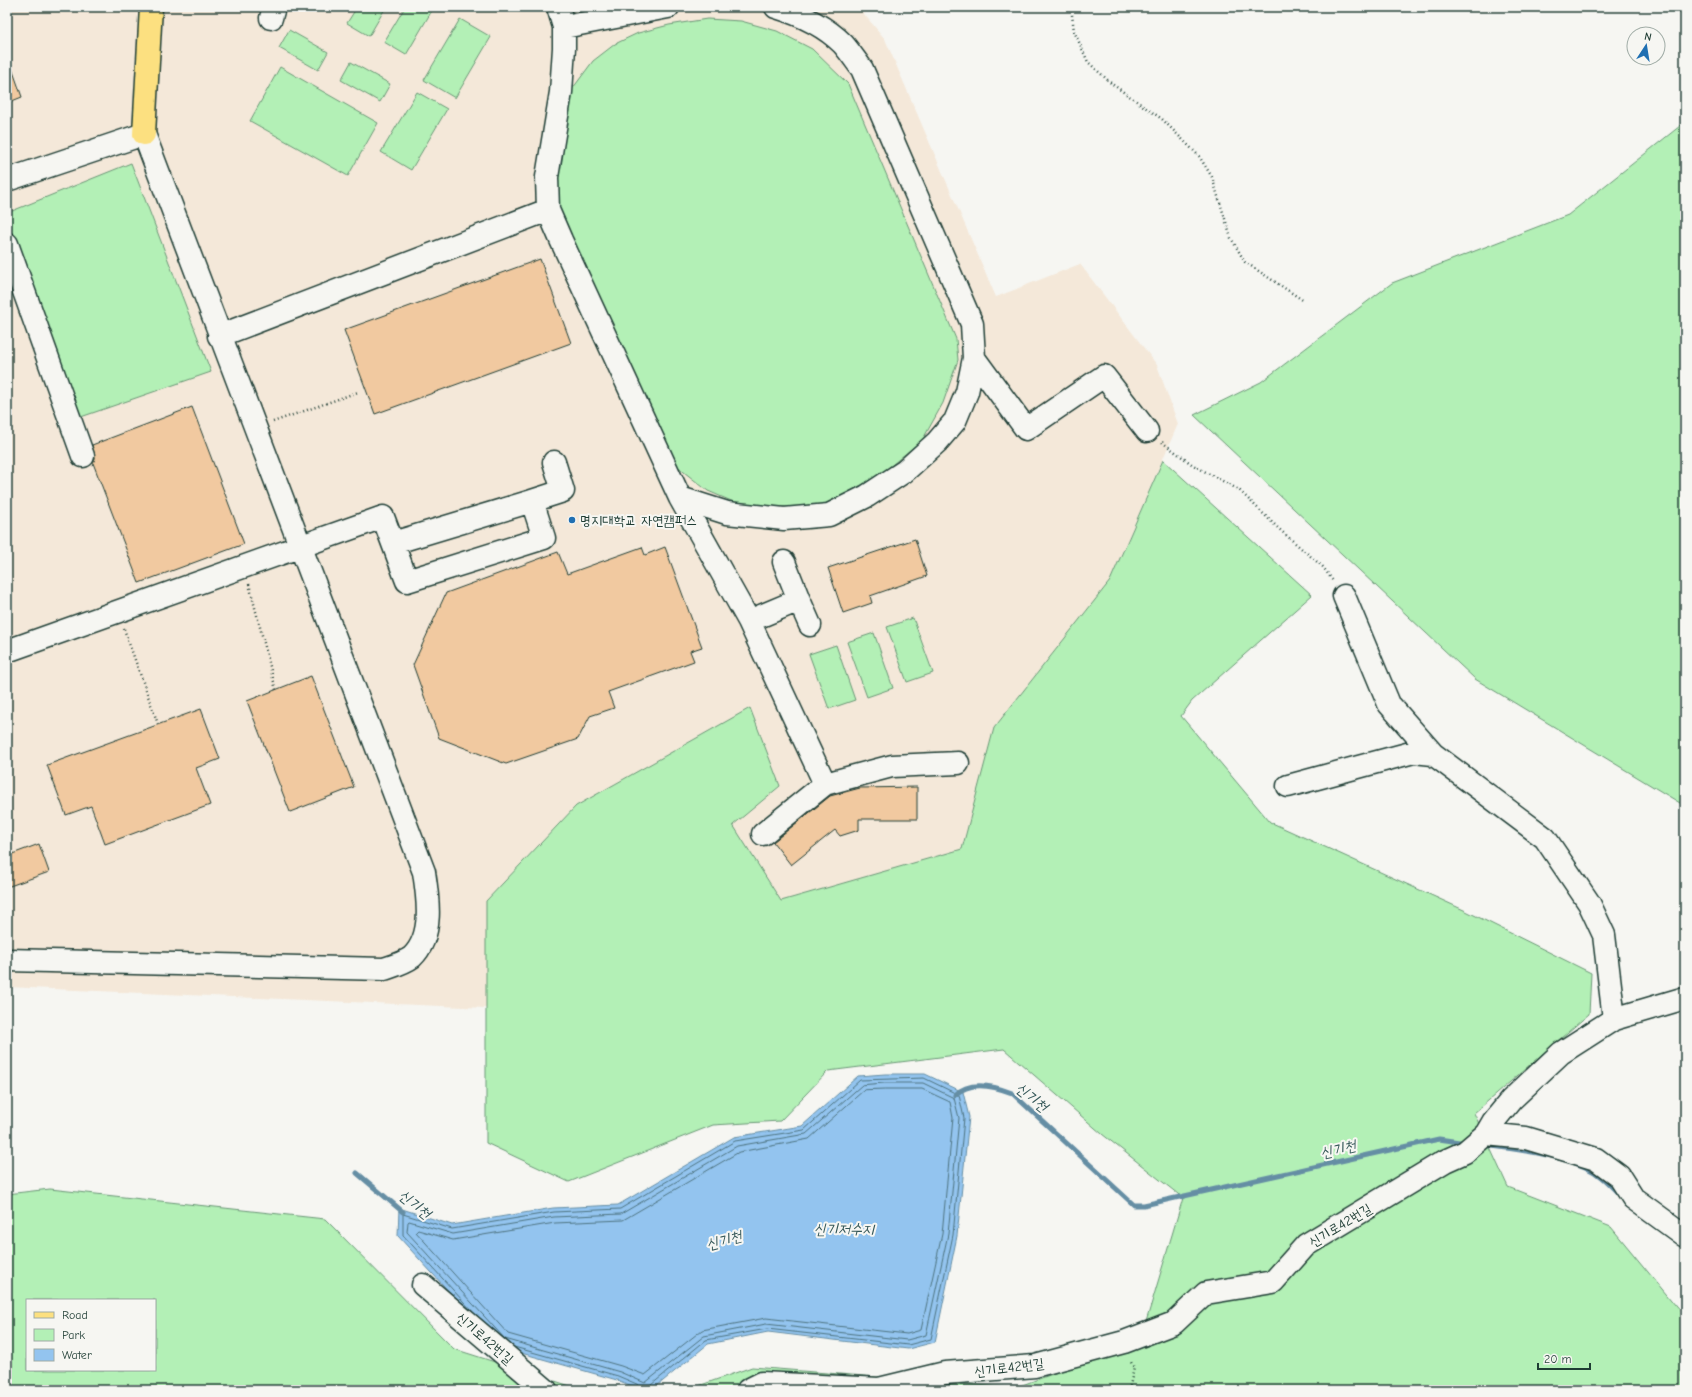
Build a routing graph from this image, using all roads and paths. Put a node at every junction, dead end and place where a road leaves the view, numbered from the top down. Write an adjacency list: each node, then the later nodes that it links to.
1 (151, 7): 6 (main road)
2 (668, 7): 5 (street)
3 (776, 7): 12 (street)
4 (1071, 7): 10 (path)
5 (561, 17): 8 (street)
6 (144, 134): 7 (street); 11 (street)
7 (7, 180)
8 (548, 210): 11 (street); 18 (street)
9 (7, 244): 16 (street)
10 (1304, 301)
11 (219, 336): 14 (street)
12 (974, 358): 15 (street); 18 (street)
13 (358, 392): 14 (path)
14 (255, 428): 21 (street)
15 (1147, 431): 24 (path)
16 (83, 456)
17 (554, 462): 19 (street)
18 (680, 498): 27 (street)
19 (532, 501): 20 (street); 20 (street)
20 (393, 543): 21 (street)
21 (302, 546): 23 (street); 37 (street)
22 (784, 562): 25 (street)
23 (245, 566): 26 (street); 30 (path)
24 (1344, 596): 32 (street)
25 (799, 600): 27 (street); 28 (street)
26 (118, 611): 29 (street); 31 (path)
27 (749, 621): 34 (street)
28 (810, 625)
29 (7, 651)
30 (276, 690)
31 (158, 724)
32 (1432, 754): 35 (street); 39 (street)
33 (958, 763): 34 (street)
34 (825, 784): 36 (street)
35 (1288, 786)
36 (763, 834)
37 (7, 960)
38 (1685, 998): 39 (street, 신기로42번길)
39 (1614, 1019): 40 (street, 신기로42번길)
40 (1486, 1134): 41 (street); 43 (street, 신기로42번길)
41 (1685, 1236)
42 (423, 1285): 44 (street, 신기로42번길)
43 (1124, 1342): 45 (street, 신기로42번길); 46 (path)
44 (546, 1390)
45 (748, 1390)
46 (1129, 1390)

